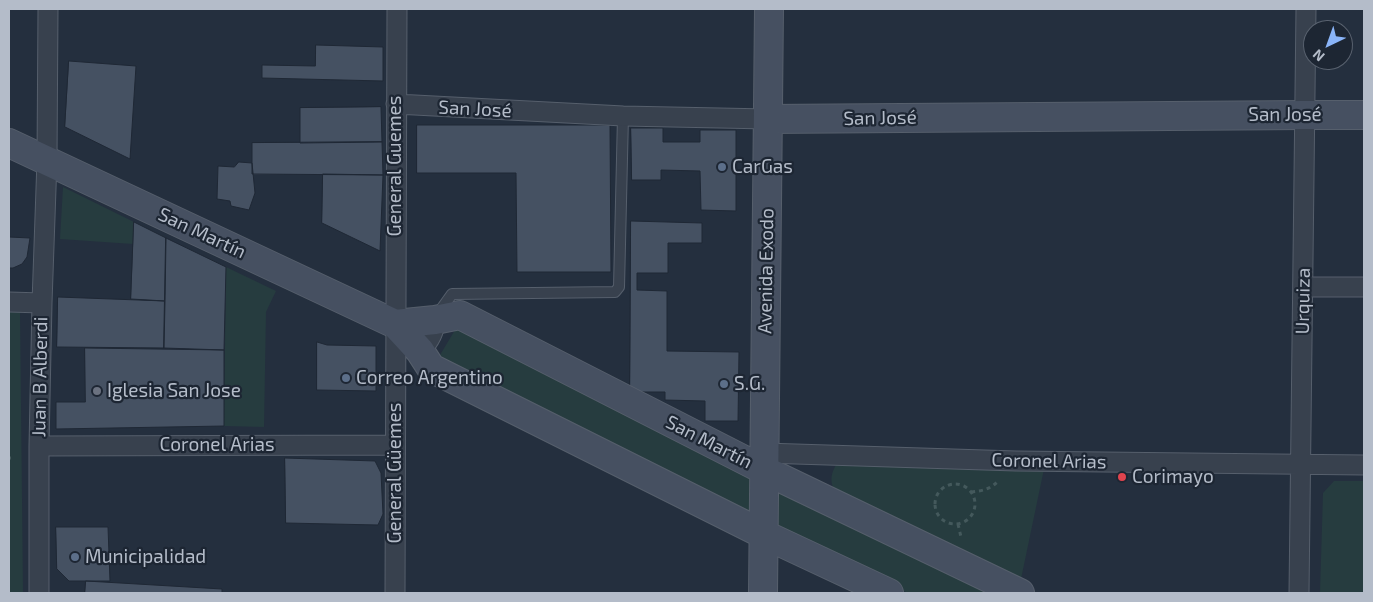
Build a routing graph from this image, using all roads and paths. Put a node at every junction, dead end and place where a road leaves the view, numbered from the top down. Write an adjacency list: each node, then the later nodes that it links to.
1 (48, 9): 11 (street, Juan B Alberdi)
2 (397, 9): 5 (street, General Guemes)
3 (769, 9): 9 (main road, Avenida Exodo)
4 (1306, 9): 6 (street, Urquiza)
5 (396, 104): 7 (street, San José); 17 (street, General Guemes)
6 (1305, 115): 8 (main road, San José); 9 (main road, San José); 12 (street, Urquiza)
7 (623, 116): 9 (street, San José); 16 (lane)
8 (1364, 116)
9 (768, 119): 21 (main road, Avenida Exodo)
10 (9, 143): 11 (main road, San Martín)
11 (47, 160): 15 (street, Juan B Alberdi); 17 (main road, San Martín)
12 (1303, 287): 13 (street); 22 (street, Urquiza)
13 (1364, 287)
14 (9, 302): 15 (street)
15 (42, 303): 20 (street, Juan B Alberdi)
16 (435, 320): 17 (main road, San Martín); 18 (street); 21 (main road, San Martín)
17 (394, 324): 18 (main road, San Martín); 19 (street, General Güemes)
18 (420, 351): 25 (main road, San Martín)
19 (395, 445): 20 (street, Coronel Arias); 27 (street, General Güemes)
20 (39, 446): 26 (street, Juan B Alberdi)
21 (764, 461): 22 (street, Coronel Arias); 25 (main road, Avenida Exodo); 30 (main road, San Martín)
22 (1301, 464): 23 (street, Coronel Arias); 31 (street, Urquiza)
23 (1364, 465)
24 (938, 493): 24 (path)
25 (763, 534): 28 (main road, Avenida Exodo); 29 (main road, San Martín)
26 (39, 593)
27 (395, 593)
28 (763, 593)
29 (889, 593)
30 (1020, 593)
31 (1299, 593)

